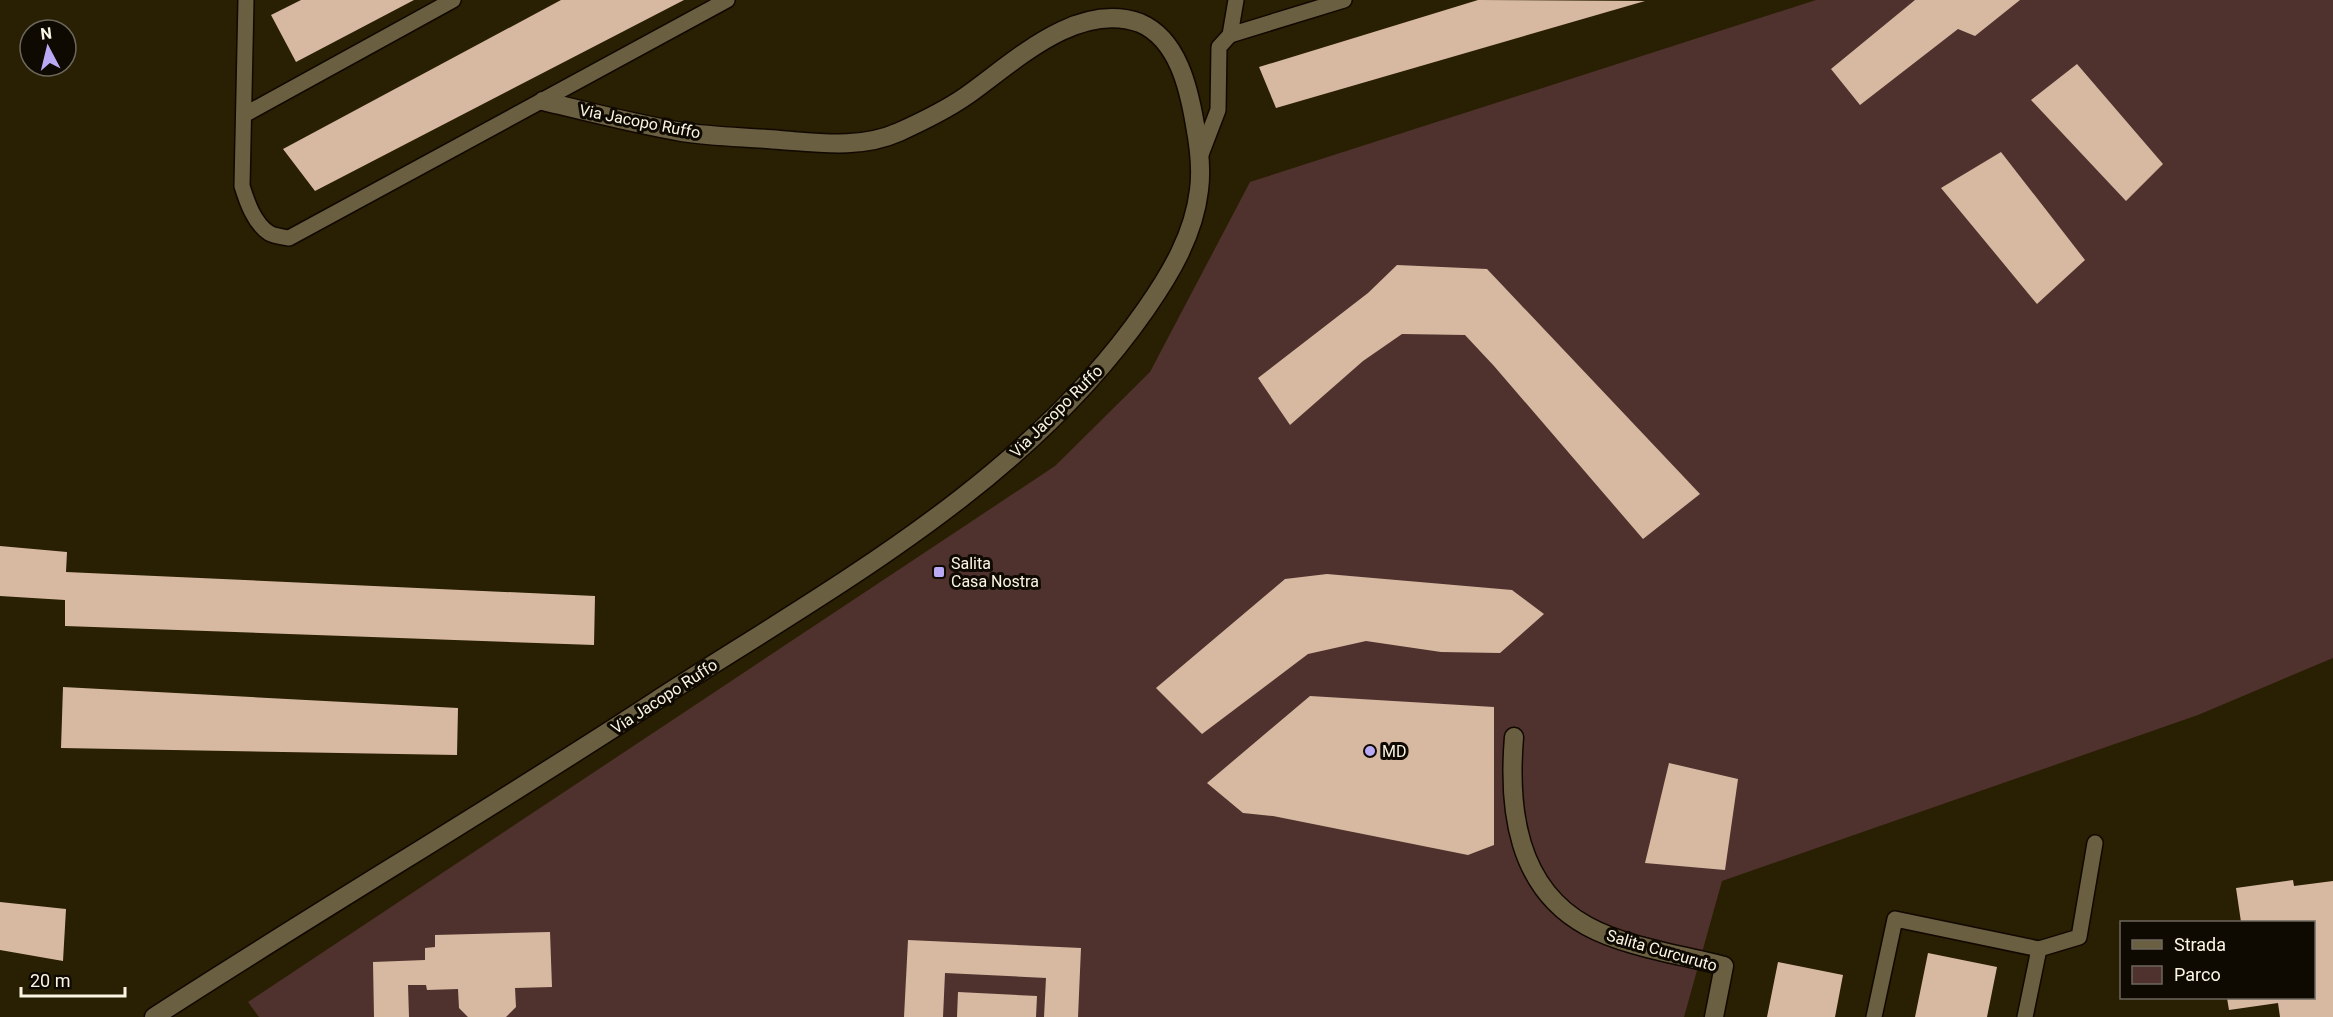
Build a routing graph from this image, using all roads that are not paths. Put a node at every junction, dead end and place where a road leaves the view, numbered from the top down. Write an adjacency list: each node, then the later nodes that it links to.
1 (246, 0): 8 (lane)
2 (453, 0): 8 (lane)
3 (727, 0): 7 (lane)
4 (1236, 0): 6 (lane)
5 (1344, 0): 6 (lane)
6 (1230, 35): 9 (lane)
7 (543, 101): 8 (lane); 9 (street, Via Jacopo Ruffo)
8 (244, 115)
9 (1200, 157): 13 (street, Via Jacopo Ruffo)
10 (1514, 737): 14 (street, Salita Curcuruto)
11 (2095, 843): 12 (lane)
12 (2039, 949): 15 (lane); 16 (lane)
13 (154, 1017)
14 (1714, 1017)
15 (1874, 1017)
16 (2025, 1017)

